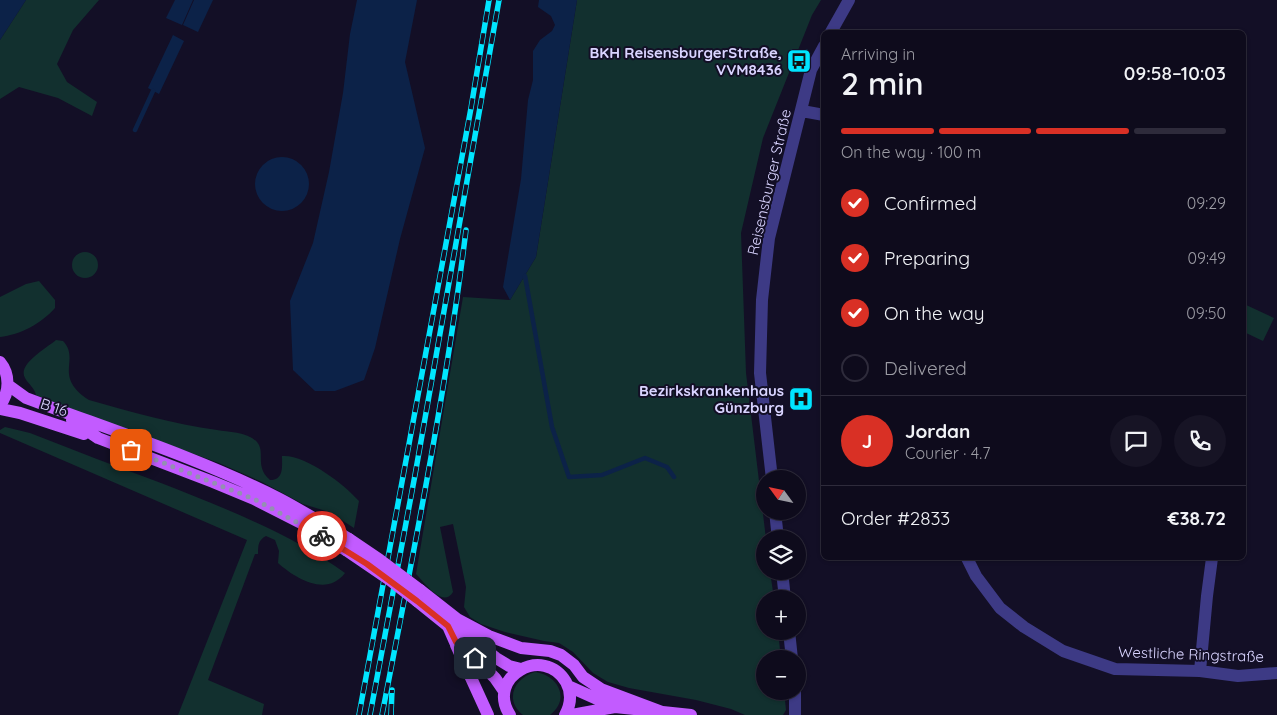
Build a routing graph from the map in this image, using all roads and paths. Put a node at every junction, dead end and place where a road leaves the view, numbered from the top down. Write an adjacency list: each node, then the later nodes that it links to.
1 (849, 0): 2 (street)
2 (832, 30)
3 (821, 52): 4 (street, Reisensburger Straße)
4 (802, 111): 5 (street); 12 (street, Reisensburger Straße)
5 (821, 114)
6 (0, 362): 7 (main road)
7 (8, 385): 8 (main road); 9 (main road, B 16)
8 (0, 405)
9 (52, 407): 11 (main road, B 16); 13 (main road, B 16)
10 (0, 409): 11 (main road, B 16)
11 (98, 438): 13 (main road, B 16)
12 (771, 470)
13 (348, 545): 16 (main road, B 16, bridge)
14 (968, 560): 19 (street, Westliche Ringstraße)
15 (1212, 560): 19 (street)
16 (453, 623): 17 (main road, B 16); 18 (main road, B 16); 25 (main road, B 16)
17 (456, 642): 22 (main road, B 16); 26 (main road)
18 (521, 669): 21 (main road, B 16); 22 (main road)
19 (1200, 671): 20 (street, Westliche Ringstraße)
20 (1277, 673)
21 (568, 686): 24 (main road, B 16); 28 (main road)
22 (504, 691): 27 (main road, B 16)
23 (795, 700): 31 (street)
24 (614, 707): 25 (main road, B 16); 29 (main road, B 16)
25 (665, 713): 30 (main road, B 16)
26 (488, 715)
27 (510, 715)
28 (565, 715)
29 (572, 715)
30 (691, 715)
31 (795, 715)

